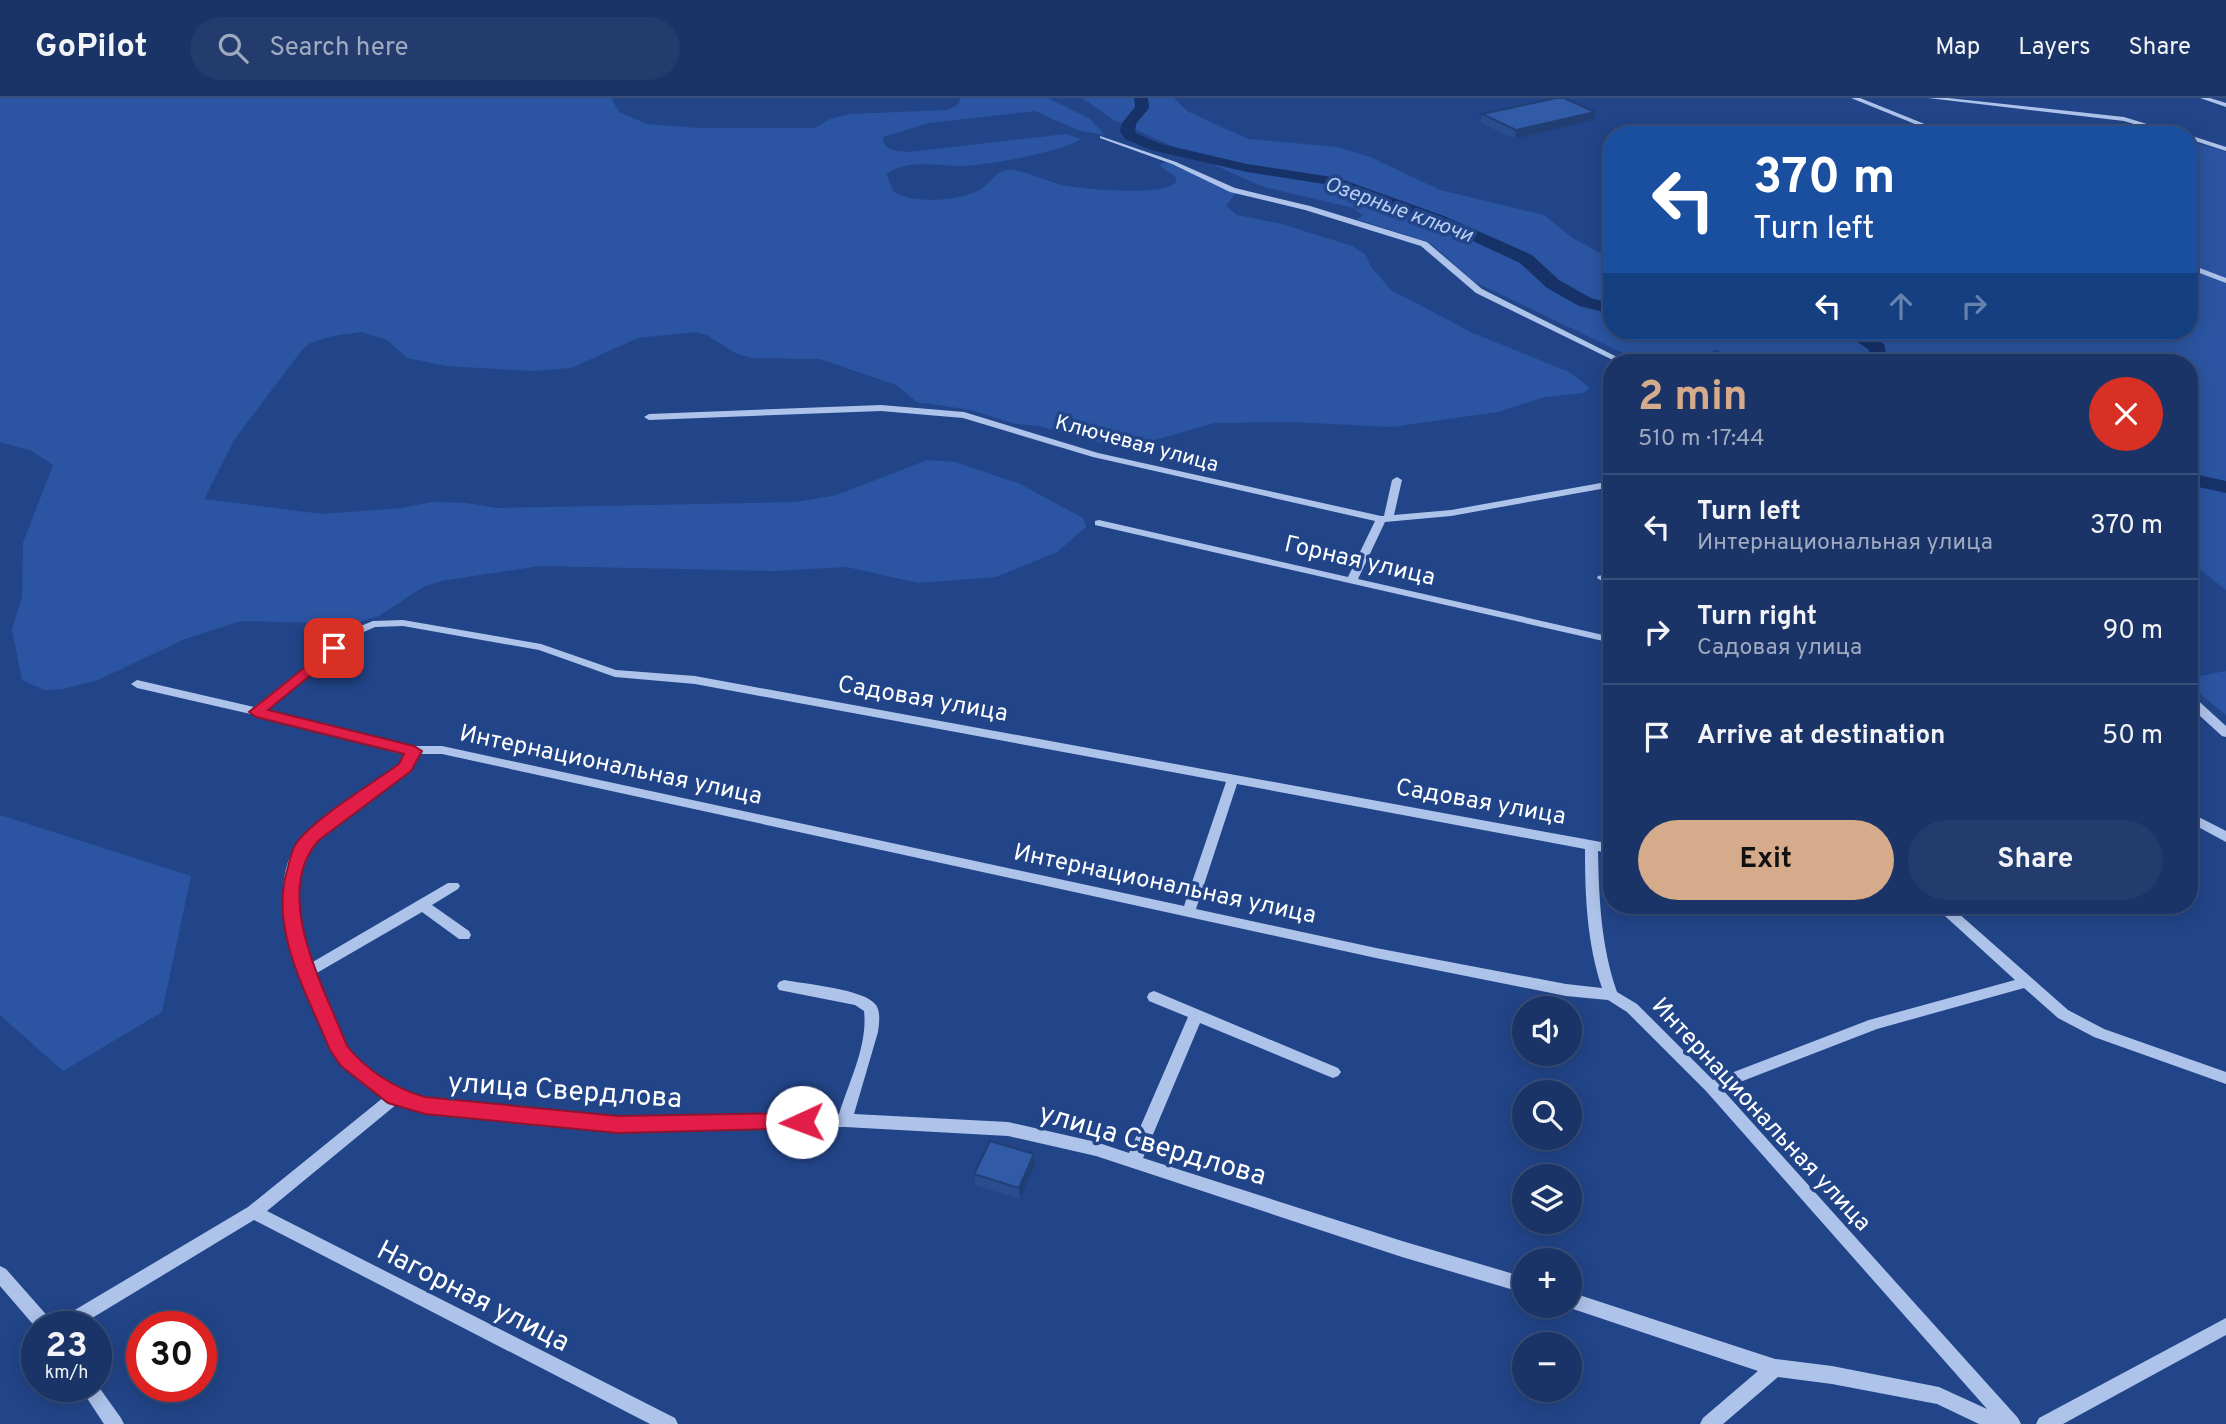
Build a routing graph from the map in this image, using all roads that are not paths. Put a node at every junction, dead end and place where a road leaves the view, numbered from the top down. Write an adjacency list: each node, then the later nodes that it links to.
1 (1854, 98): 6 (street)
2 (1931, 98): 5 (street)
3 (2203, 98): 4 (street)
4 (2226, 105)
5 (2143, 123): 7 (street); 8 (street)
6 (1926, 126)
7 (2133, 126)
8 (2152, 126)
9 (1102, 137): 14 (street)
10 (2198, 140): 11 (street)
11 (2226, 149)
12 (2198, 270): 13 (street)
13 (2226, 281)
14 (1607, 354)
15 (649, 417): 18 (street, Ключевая улица)
16 (1397, 480): 18 (street)
17 (1603, 486): 18 (street, Ключевая улица)
18 (1384, 519): 20 (street)
19 (1099, 523): 20 (street, Горная улица)
20 (1352, 580): 21 (street, Горная улица)
21 (1603, 638)
22 (137, 684): 24 (street, Интернациональная улица)
23 (2198, 707): 25 (street)
24 (256, 712): 26 (street, Интернациональная улица); 27 (street, Садовая улица)
25 (2226, 733)
26 (414, 751): 34 (street, Интернациональная улица); 37 (street, улица Свердлова)
27 (1233, 779): 30 (street, Садовая улица); 34 (street)
28 (2198, 821): 29 (street)
29 (2226, 837)
30 (1591, 845): 31 (street, Садовая улица); 40 (street)
31 (1603, 847)
32 (453, 886): 33 (street)
33 (422, 905): 36 (street); 37 (street)
34 (1189, 910): 40 (street, Интернациональная улица)
35 (1950, 914): 38 (street)
36 (464, 935)
37 (309, 971): 46 (street, улица Свердлова)
38 (2026, 982): 44 (street); 45 (street)
39 (784, 986): 47 (street)
40 (1611, 995): 45 (street, Интернациональная улица)
41 (1154, 997): 42 (street)
42 (1196, 1015): 43 (street); 48 (street)
43 (1333, 1072)
44 (2226, 1079)
45 (1711, 1087): 62 (street, Интернациональная улица)
46 (395, 1097): 47 (street, улица Свердлова); 49 (street)
47 (845, 1120): 48 (street, улица Свердлова)
48 (1134, 1161): 51 (street, улица Свердлова)
49 (254, 1212): 54 (street); 59 (street, Нагорная улица)
50 (0, 1274): 53 (street)
51 (1512, 1281)
52 (1582, 1304): 56 (street)
53 (32, 1311)
54 (89, 1311)
55 (2226, 1326): 63 (street)
56 (1775, 1368): 60 (street); 61 (street)
57 (99, 1402): 58 (street)
58 (115, 1424)
59 (669, 1424)
60 (1709, 1424)
61 (1999, 1424)
62 (2012, 1424)
63 (2045, 1424)

